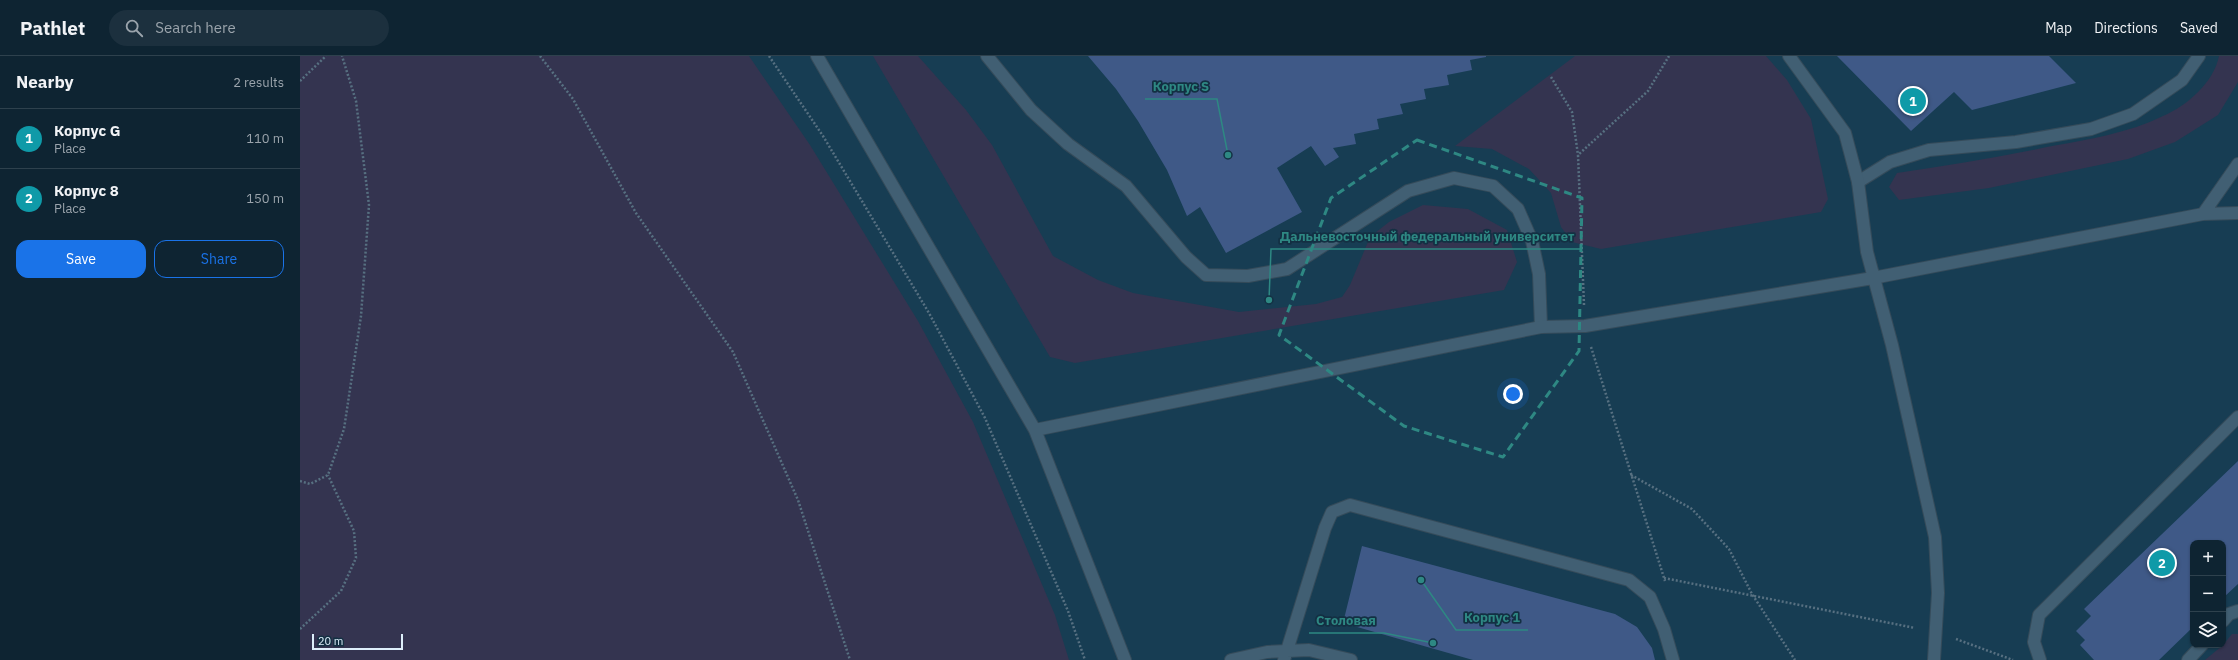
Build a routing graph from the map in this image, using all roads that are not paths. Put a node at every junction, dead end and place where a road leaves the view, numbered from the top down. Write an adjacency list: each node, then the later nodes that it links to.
1 (817, 56): 12 (street)
2 (987, 56): 10 (street)
3 (1789, 56): 6 (street)
4 (2199, 56): 6 (street)
5 (2238, 164): 8 (street)
6 (1858, 182): 9 (street)
7 (2238, 213): 8 (street)
8 (2203, 214): 9 (street)
9 (1873, 278): 10 (street); 21 (street)
10 (1541, 327): 12 (street)
11 (2238, 417): 22 (street)
12 (1035, 430): 17 (street)
13 (2238, 611): 14 (street)
14 (2226, 618)
15 (2199, 648): 23 (street)
16 (1285, 656): 18 (street); 19 (street); 20 (street)
17 (1124, 660)
18 (1231, 660)
19 (1351, 660)
20 (1673, 660)
21 (1934, 660)
22 (2040, 660)
23 (2188, 660)

